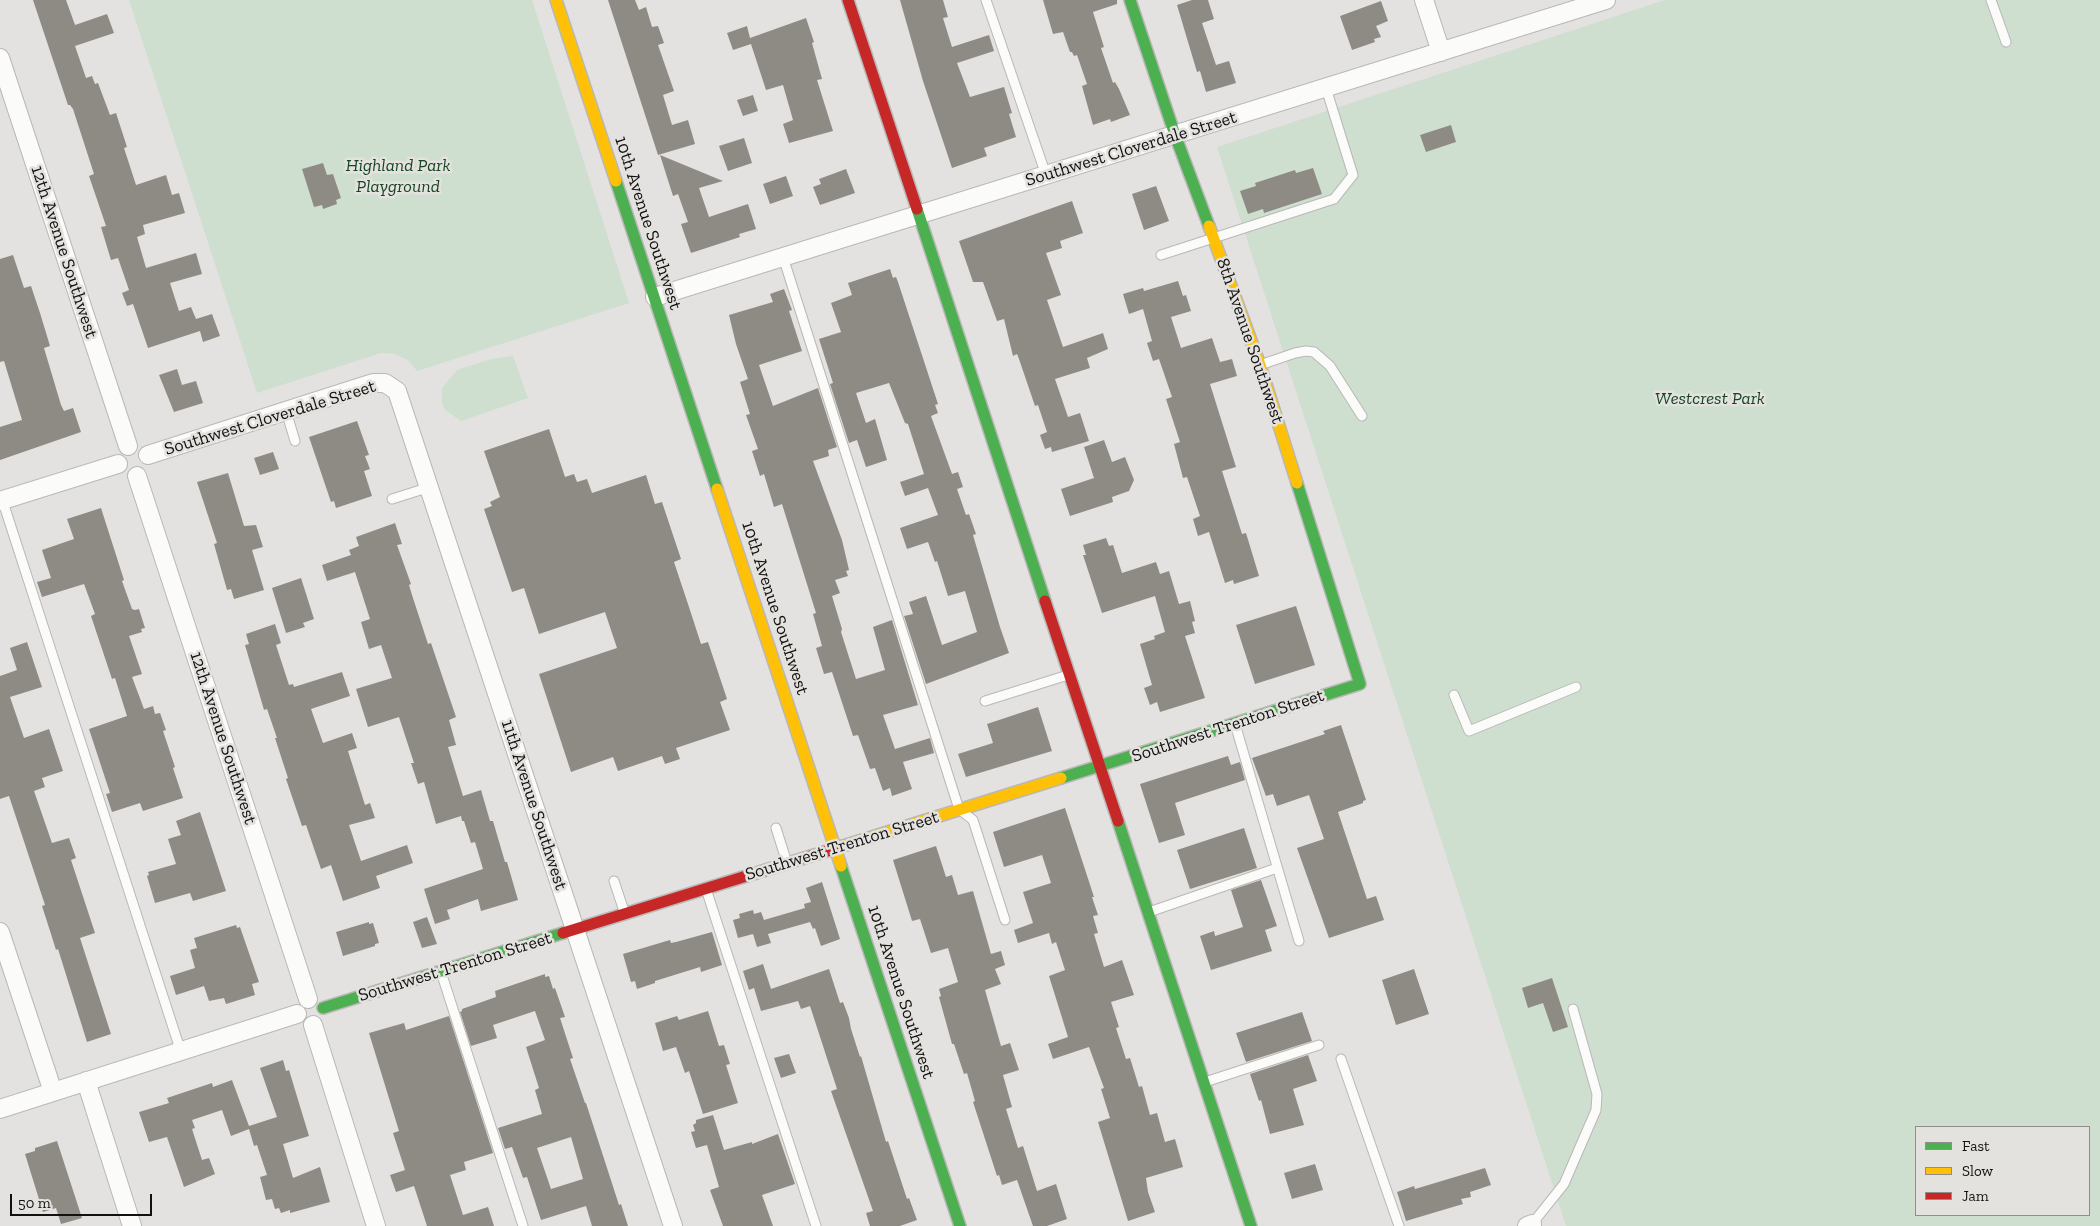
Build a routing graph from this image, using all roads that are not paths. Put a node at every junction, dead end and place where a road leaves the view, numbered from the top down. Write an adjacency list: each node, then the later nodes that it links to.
1 (556, 0): 18 (street, 10th Avenue Southwest)
2 (848, 0): 14 (street)
3 (986, 0): 13 (lane)
4 (1130, 0): 12 (street, 8th Avenue Southwest)
5 (1424, 0): 9 (street)
6 (1606, 0): 9 (street, Southwest Cloverdale Street)
7 (1991, 0): 8 (lane)
8 (2006, 42)
9 (1441, 52): 11 (street, Southwest Cloverdale Street)
10 (0, 58): 24 (street, 12th Avenue Southwest)
11 (1326, 88): 12 (street, Southwest Cloverdale Street); 15 (lane)
12 (1175, 135): 13 (street, Southwest Cloverdale Street); 15 (street, 8th Avenue Southwest)
13 (1046, 175): 14 (street, Southwest Cloverdale Street)
14 (919, 214): 17 (street, Southwest Cloverdale Street); 31 (street)
15 (1213, 237): 16 (lane); 19 (street, 8th Avenue Southwest)
16 (1161, 254)
17 (783, 258): 18 (street, Southwest Cloverdale Street); 38 (lane)
18 (655, 297): 40 (street, 10th Avenue Southwest)
19 (1260, 365): 22 (lane); 32 (street, 8th Avenue Southwest)
20 (392, 387): 21 (street, Southwest Cloverdale Street); 28 (street, 11th Avenue Southwest)
21 (286, 411): 23 (lane); 25 (street, Southwest Cloverdale Street)
22 (1362, 416)
23 (295, 441)
24 (128, 446): 25 (street); 26 (street)
25 (148, 455): 27 (street)
26 (118, 464): 27 (street); 29 (street)
27 (138, 476): 52 (street, 12th Avenue Southwest)
28 (430, 487): 30 (lane); 48 (street, 11th Avenue Southwest)
29 (1, 499): 57 (lane)
30 (392, 499)
31 (1070, 674): 35 (lane); 37 (street)
32 (1360, 684): 36 (street, Southwest Trenton Street)
33 (1576, 687): 34 (lane)
34 (1454, 695)
35 (984, 701)
36 (1234, 724): 37 (street, Southwest Trenton Street); 42 (lane)
37 (1100, 766): 38 (street, Southwest Trenton Street); 45 (street)
38 (959, 809): 40 (street, Southwest Trenton Street); 47 (lane)
39 (776, 828): 41 (lane)
40 (835, 848): 41 (street, Southwest Trenton Street); 69 (street, 10th Avenue Southwest)
41 (787, 863): 44 (street, Southwest Trenton Street)
42 (1277, 868): 45 (lane); 50 (lane)
43 (614, 881): 46 (lane)
44 (706, 889): 46 (street, Southwest Trenton Street); 68 (lane)
45 (1149, 912): 60 (street)
46 (625, 914): 48 (street, Southwest Trenton Street)
47 (1005, 920)
48 (574, 930): 51 (street, Southwest Trenton Street); 67 (street, 11th Avenue Southwest)
49 (0, 932): 61 (street)
50 (1299, 941)
51 (440, 972): 52 (street, Southwest Trenton Street); 66 (lane)
52 (316, 1004): 54 (street); 55 (street)
53 (1573, 1009): 63 (lane)
54 (297, 1014): 55 (street); 57 (street)
55 (313, 1025): 65 (street)
56 (1319, 1046): 60 (lane)
57 (181, 1052): 59 (street)
58 (1341, 1059): 71 (lane)
59 (86, 1081): 61 (street); 64 (street)
60 (1204, 1082): 70 (street)
61 (53, 1092): 62 (street)
62 (0, 1109)
63 (1530, 1225)
64 (132, 1226)
65 (376, 1226)
66 (523, 1226)
67 (673, 1226)
68 (816, 1226)
69 (960, 1226)
70 (1251, 1226)
71 (1399, 1226)

